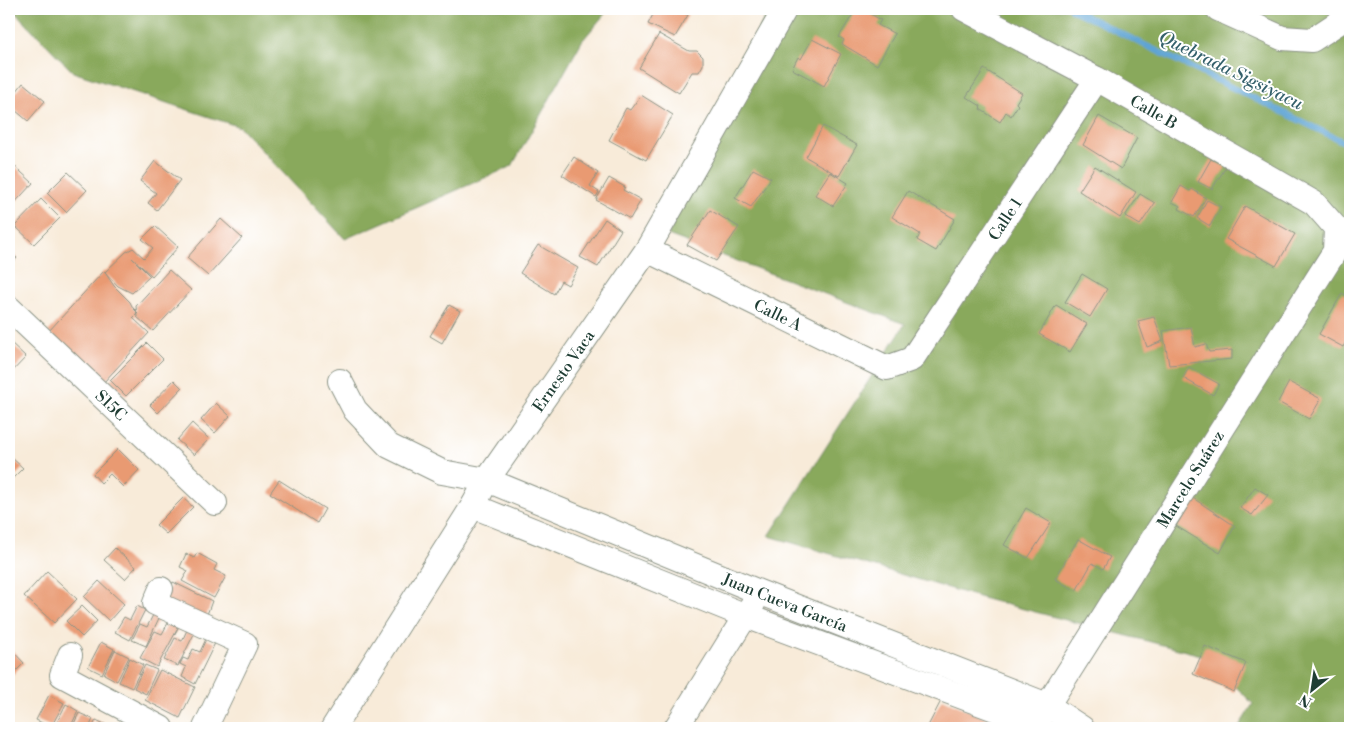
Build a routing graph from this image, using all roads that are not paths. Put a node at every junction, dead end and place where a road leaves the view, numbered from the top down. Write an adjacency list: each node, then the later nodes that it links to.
1 (785, 9): 7 (street, Ernesto Vaca)
2 (964, 9): 5 (street, Calle B)
3 (1218, 9): 4 (street)
4 (1350, 14)
5 (1097, 79): 6 (street, Calle B); 9 (street, Calle 1)
6 (1336, 228): 18 (street, Marcelo Suárez)
7 (647, 250): 9 (street, Calle A); 11 (street, Ernesto Vaca)
8 (9, 308): 12 (street, S15C)
9 (912, 359)
10 (340, 381): 11 (street, Juan Cueva García)
11 (487, 480): 13 (street, Ernesto Vaca); 15 (street, Juan Cueva García)
12 (215, 503)
13 (473, 506): 16 (street, Juan Cueva García); 21 (street, Ernesto Vaca)
14 (161, 589): 20 (street)
15 (759, 592): 16 (street); 18 (street, Juan Cueva García)
16 (746, 616): 18 (street, Juan Cueva García); 22 (street)
17 (70, 655): 19 (street)
18 (1039, 722): 23 (street, Juan Cueva García)
19 (161, 728)
20 (206, 728)
21 (333, 728)
22 (676, 728)
23 (1082, 728)

